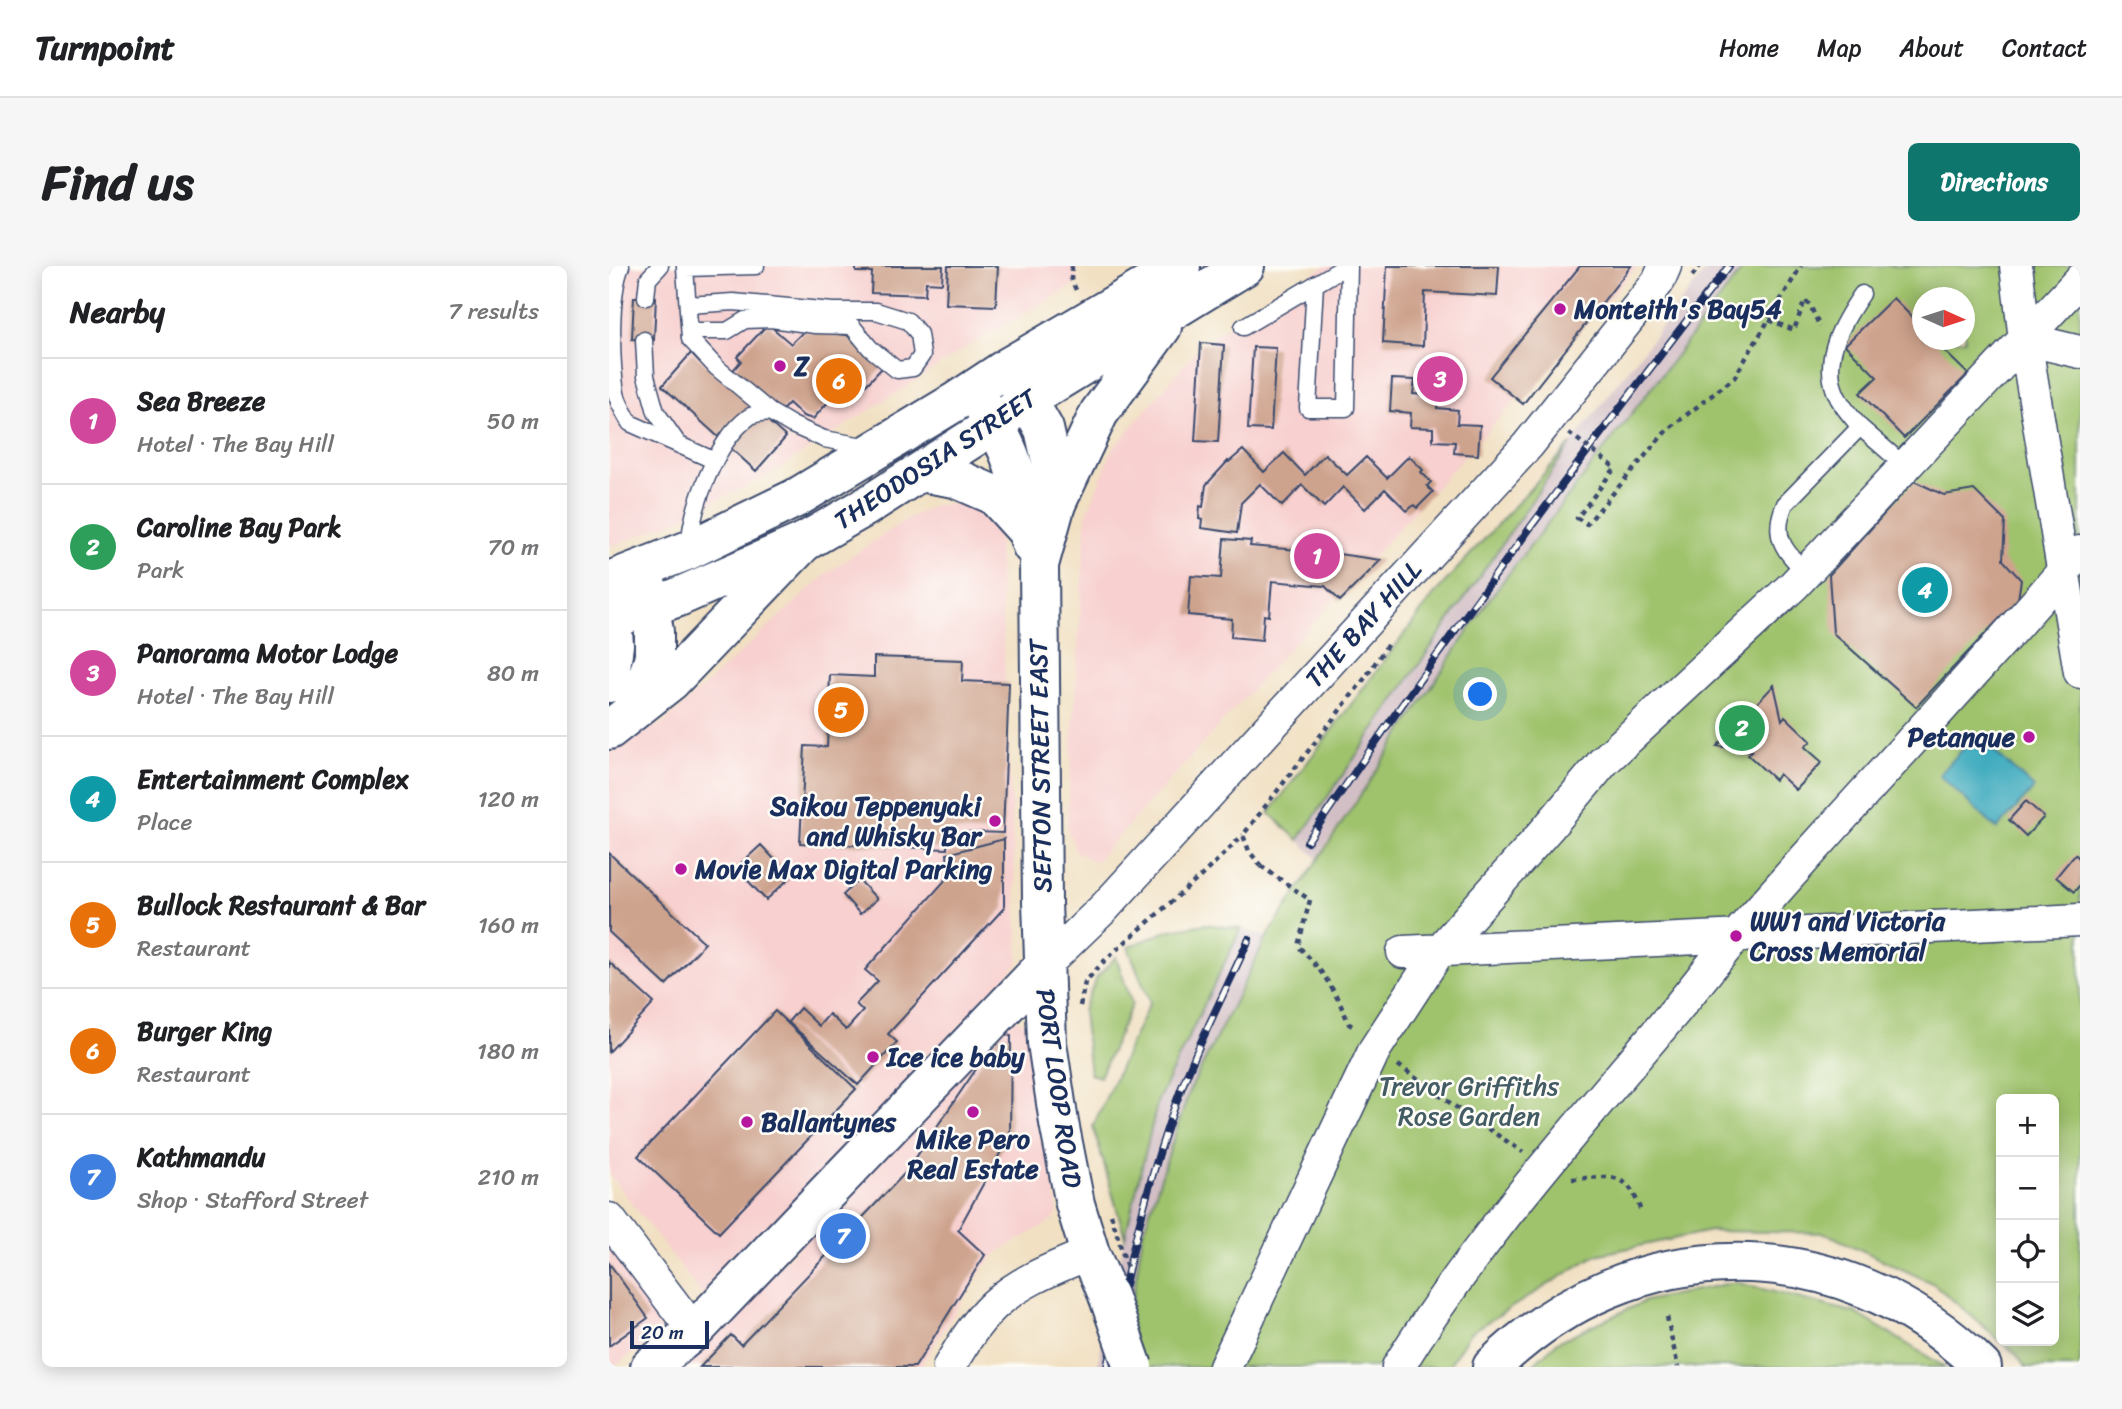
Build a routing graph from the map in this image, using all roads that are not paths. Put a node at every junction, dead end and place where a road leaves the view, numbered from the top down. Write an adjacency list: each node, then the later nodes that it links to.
1 (621, 266): 27 (lane)
2 (660, 266): 13 (lane)
3 (756, 266): 9 (lane)
4 (1181, 266): 21 (main road, THEODOSIA STREET)
5 (1245, 266): 15 (main road, THEODOSIA STREET)
6 (1348, 266): 11 (lane); 11 (lane)
7 (1665, 266): 49 (street, THE BAY HILL)
8 (2016, 266): 18 (street)
9 (685, 267): 14 (lane)
10 (2080, 280): 18 (street)
11 (1315, 285): 16 (lane)
12 (1862, 294): 26 (lane)
13 (646, 297)
14 (688, 304): 17 (lane); 17 (lane)
15 (1179, 306): 23 (main road, THEODOSIA STREET); 32 (main road)
16 (1243, 327)
17 (690, 331): 24 (lane)
18 (2025, 339): 20 (street); 30 (street); 36 (street)
19 (644, 340): 27 (lane)
20 (2080, 352)
21 (1008, 367): 22 (main road, THEODOSIA STREET); 23 (main road, SEFTON STREET EAST)
22 (974, 390): 25 (main road, SEFTON STREET EAST); 28 (main road, THEODOSIA STREET)
23 (1028, 400): 25 (main road, THEODOSIA STREET); 32 (main road, SEFTON STREET EAST)
24 (770, 412): 28 (lane); 29 (lane)
25 (994, 424): 31 (main road, THEODOSIA STREET); 33 (main road, SEFTON STREET EAST)
26 (1860, 427): 30 (lane); 38 (lane)
27 (679, 444): 29 (lane)
28 (874, 449): 35 (main road, THEODOSIA STREET)
29 (713, 460): 35 (lane)
30 (1906, 467): 38 (street)
31 (920, 472): 33 (main road); 34 (main road, THEODOSIA STREET)
32 (1056, 504): 37 (main road, SEFTON STREET EAST)
33 (1025, 529): 37 (main road, SEFTON STREET EAST)
34 (804, 542): 40 (main road, THEODOSIA STREET); 43 (main road)
35 (689, 550): 39 (main road, THEODOSIA STREET)
36 (2072, 561): 42 (street); 46 (street)
37 (1039, 565): 49 (main road, SEFTON STREET EAST)
38 (1806, 572): 47 (street)
39 (621, 576): 40 (main road); 41 (main road)
40 (651, 606): 41 (main road, THEODOSIA STREET); 43 (main road)
41 (611, 619): 43 (main road)
42 (2080, 672)
43 (624, 694): 44 (main road)
44 (609, 730)
45 (2080, 919): 46 (street)
46 (1736, 936): 47 (street); 57 (street)
47 (1439, 951): 48 (street); 56 (street)
48 (1403, 952)
49 (1043, 967): 51 (main road, PORT LOOP ROAD); 52 (main road)
50 (609, 1219): 52 (street)
51 (1090, 1253): 54 (street); 55 (main road, PORT LOOP ROAD, bridge)
52 (694, 1331): 53 (main road)
53 (650, 1367)
54 (949, 1367)
55 (1133, 1367)
56 (1225, 1367)
57 (1398, 1367)
58 (1492, 1367): 59 (main road)
59 (1982, 1367)

